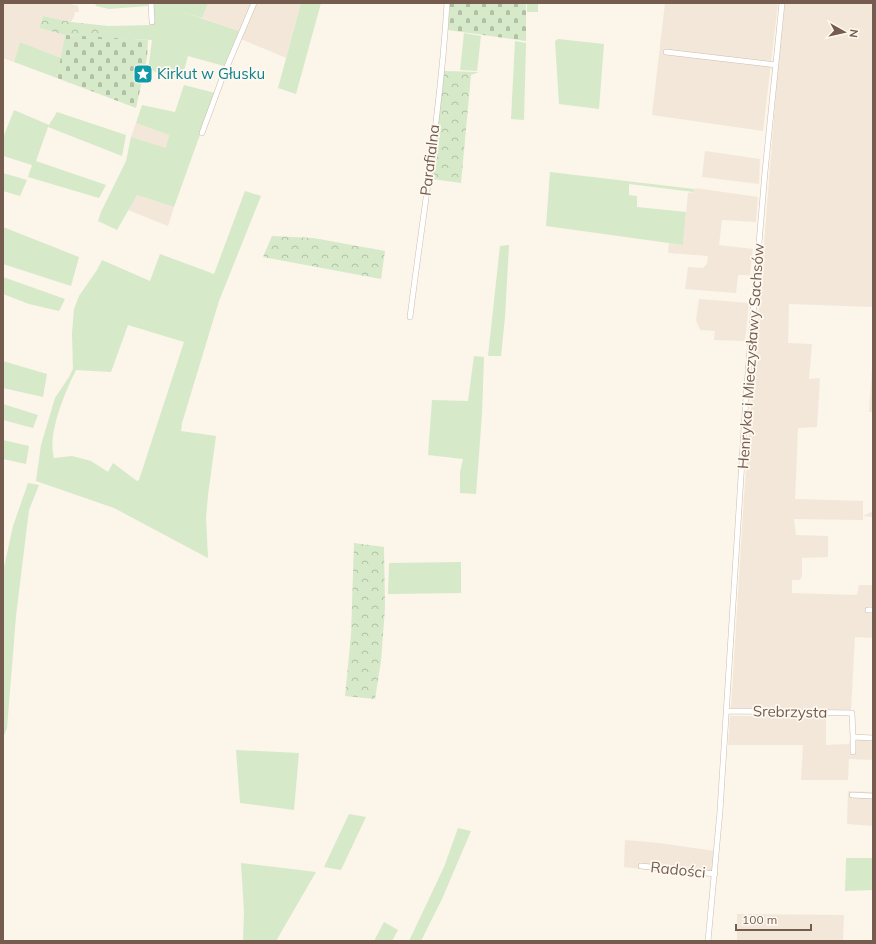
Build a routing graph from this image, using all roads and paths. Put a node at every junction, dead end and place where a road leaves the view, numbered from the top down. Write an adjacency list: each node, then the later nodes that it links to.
1 (151, 3): 5 (street)
2 (254, 3): 8 (street)
3 (447, 3): 9 (street, Parafialna)
4 (782, 3): 7 (street, Henryka i Mieczysławy Sachsów)
5 (152, 22)
6 (666, 52): 7 (street)
7 (776, 65): 10 (street, Henryka i Mieczysławy Sachsów)
8 (202, 133)
9 (410, 317)
10 (727, 710): 11 (street, Srebrzysta); 17 (street, Henryka i Mieczysławy Sachsów)
11 (853, 737): 12 (street); 13 (street)
12 (873, 738)
13 (853, 752)
14 (852, 795): 15 (street)
15 (873, 796)
16 (642, 866): 17 (street, Radości)
17 (715, 874): 18 (street, Henryka i Mieczysławy Sachsów)
18 (708, 941)

